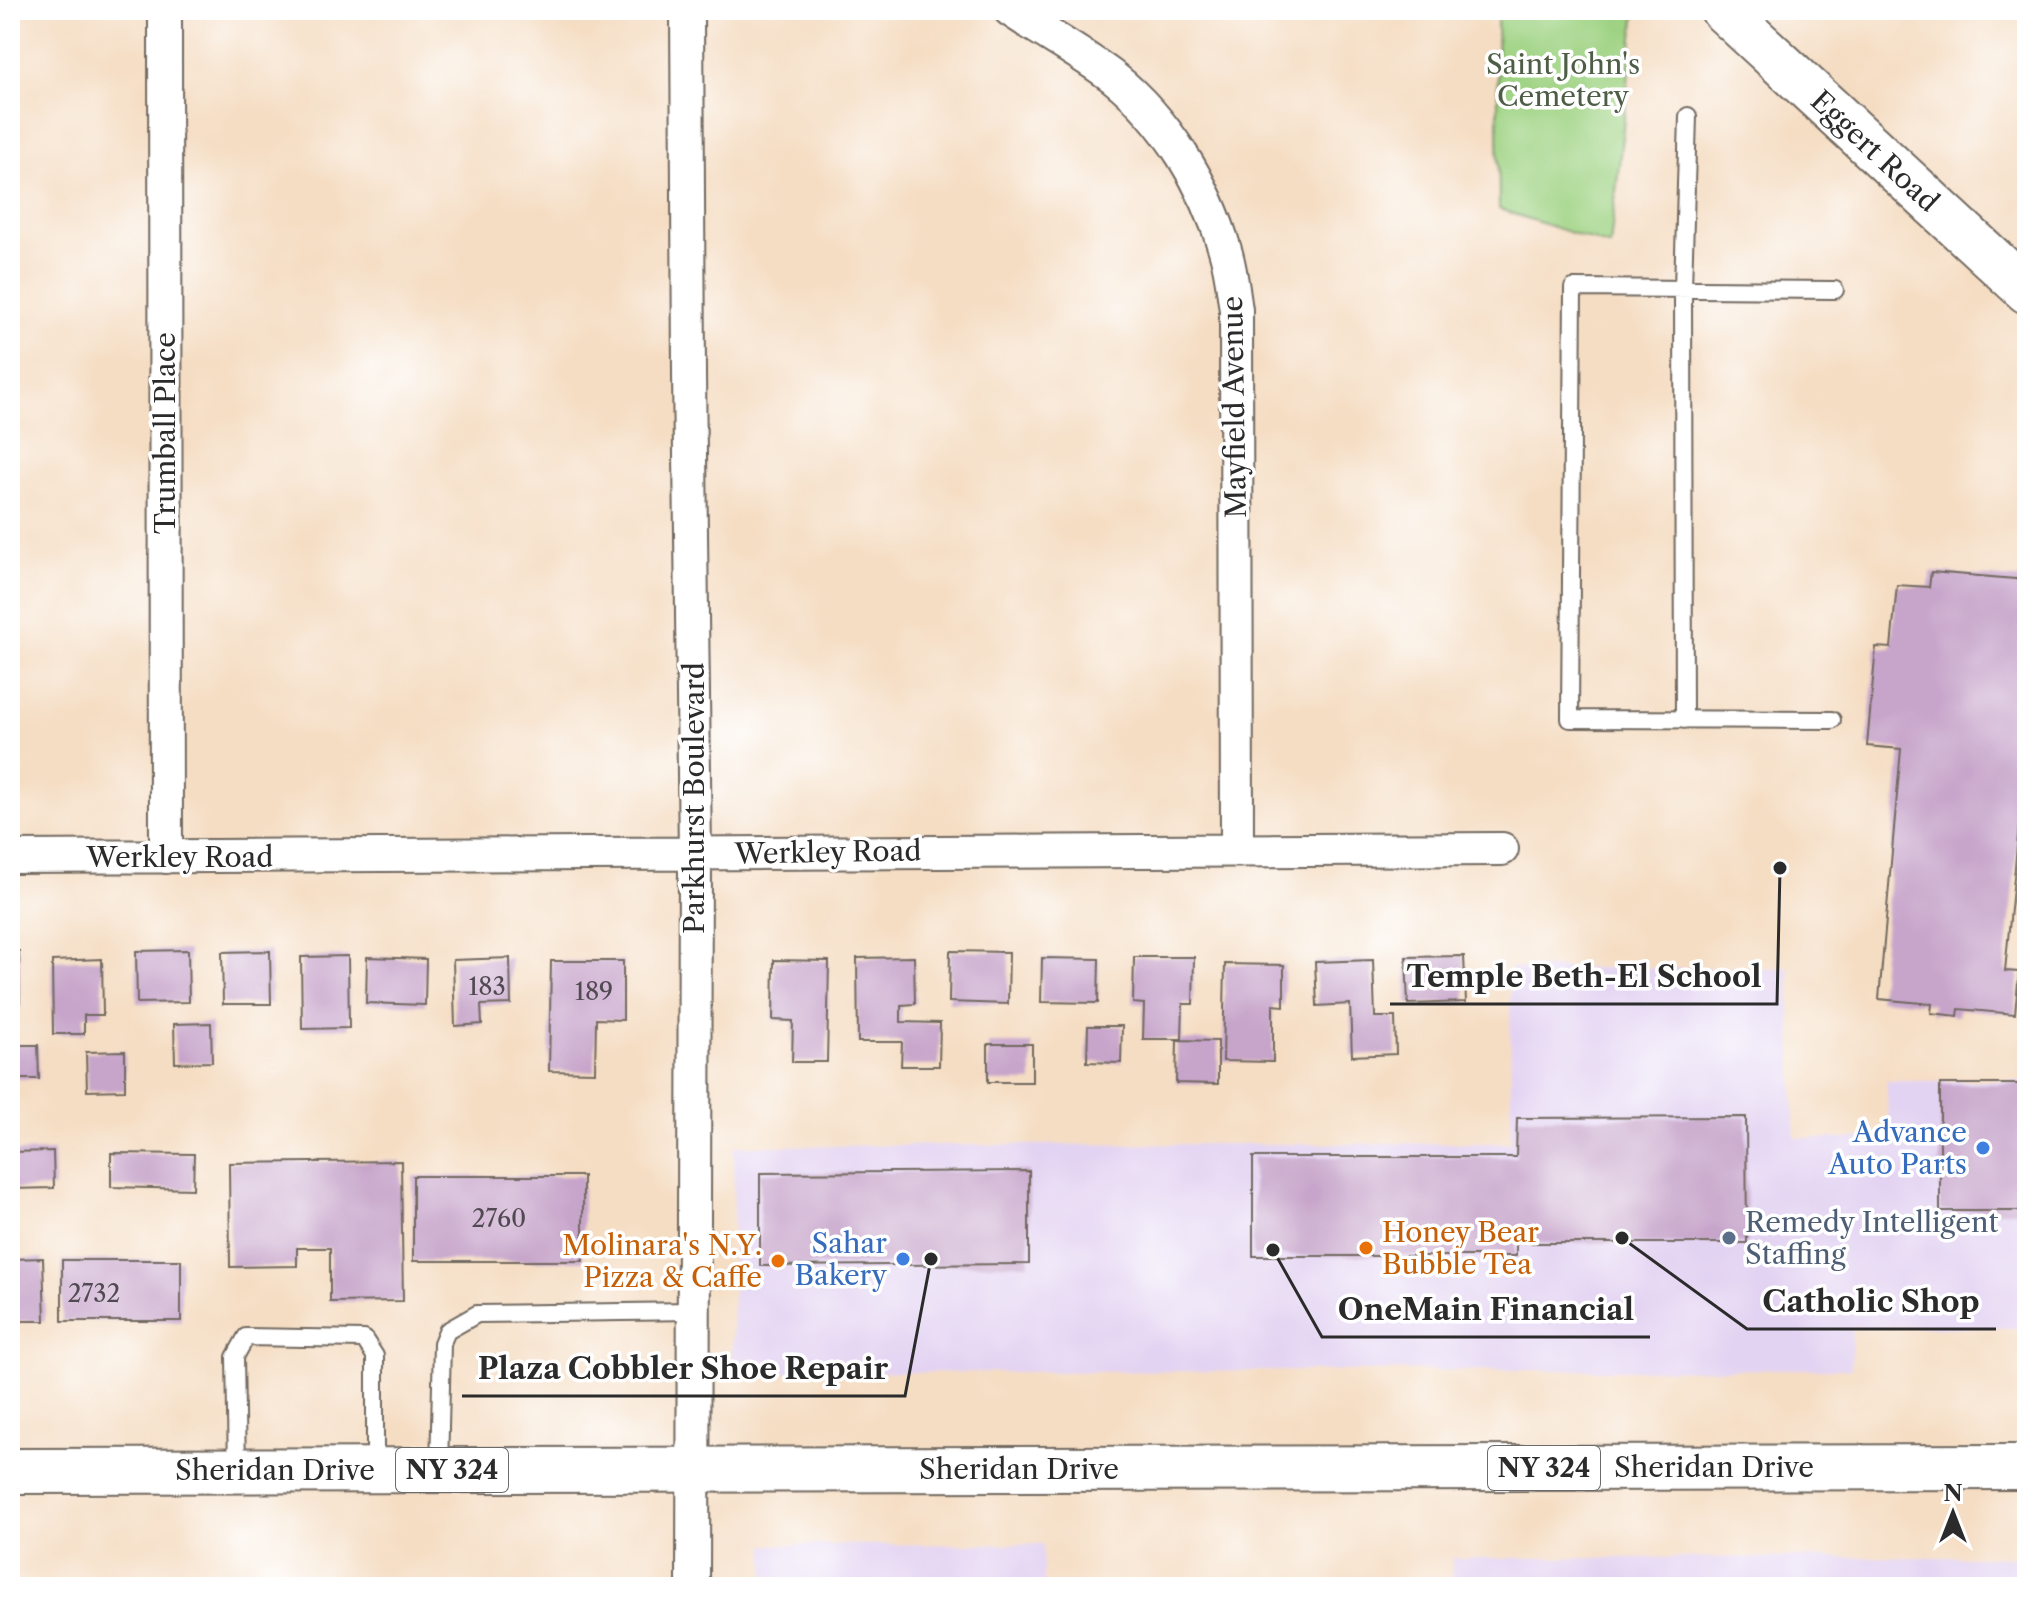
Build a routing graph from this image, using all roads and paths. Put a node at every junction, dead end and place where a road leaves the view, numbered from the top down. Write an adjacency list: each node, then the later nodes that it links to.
1 (165, 10): 15 (street, Trumball Place)
2 (687, 10): 13 (street, Parkhurst Boulevard)
3 (1010, 10): 11 (street, Mayfield Avenue)
4 (1723, 10): 8 (main road, Eggert Road)
5 (1688, 116): 6 (lane)
6 (1683, 288): 7 (lane); 9 (lane); 9 (lane)
7 (1835, 290)
8 (2027, 291)
9 (1684, 720): 10 (lane)
10 (1832, 720)
11 (1237, 849): 12 (street, Werkley Road); 13 (street, Werkley Road)
12 (1502, 849)
13 (695, 854): 15 (street, Werkley Road); 16 (street, Parkhurst Boulevard)
14 (10, 857): 15 (street, Werkley Road)
15 (166, 857)
16 (693, 1311): 20 (lane); 21 (street, Parkhurst Boulevard)
17 (2027, 1467): 21 (main road, Sheridan Drive / NY 324)
18 (237, 1470): 19 (main road, Sheridan Drive / NY 324); 19 (lane); 22 (main road, Sheridan Drive / NY 324)
19 (375, 1470): 20 (main road, Sheridan Drive / NY 324)
20 (439, 1470): 21 (main road, Sheridan Drive / NY 324)
21 (692, 1470): 23 (street, Parkhurst Boulevard)
22 (10, 1471)
23 (693, 1587)

